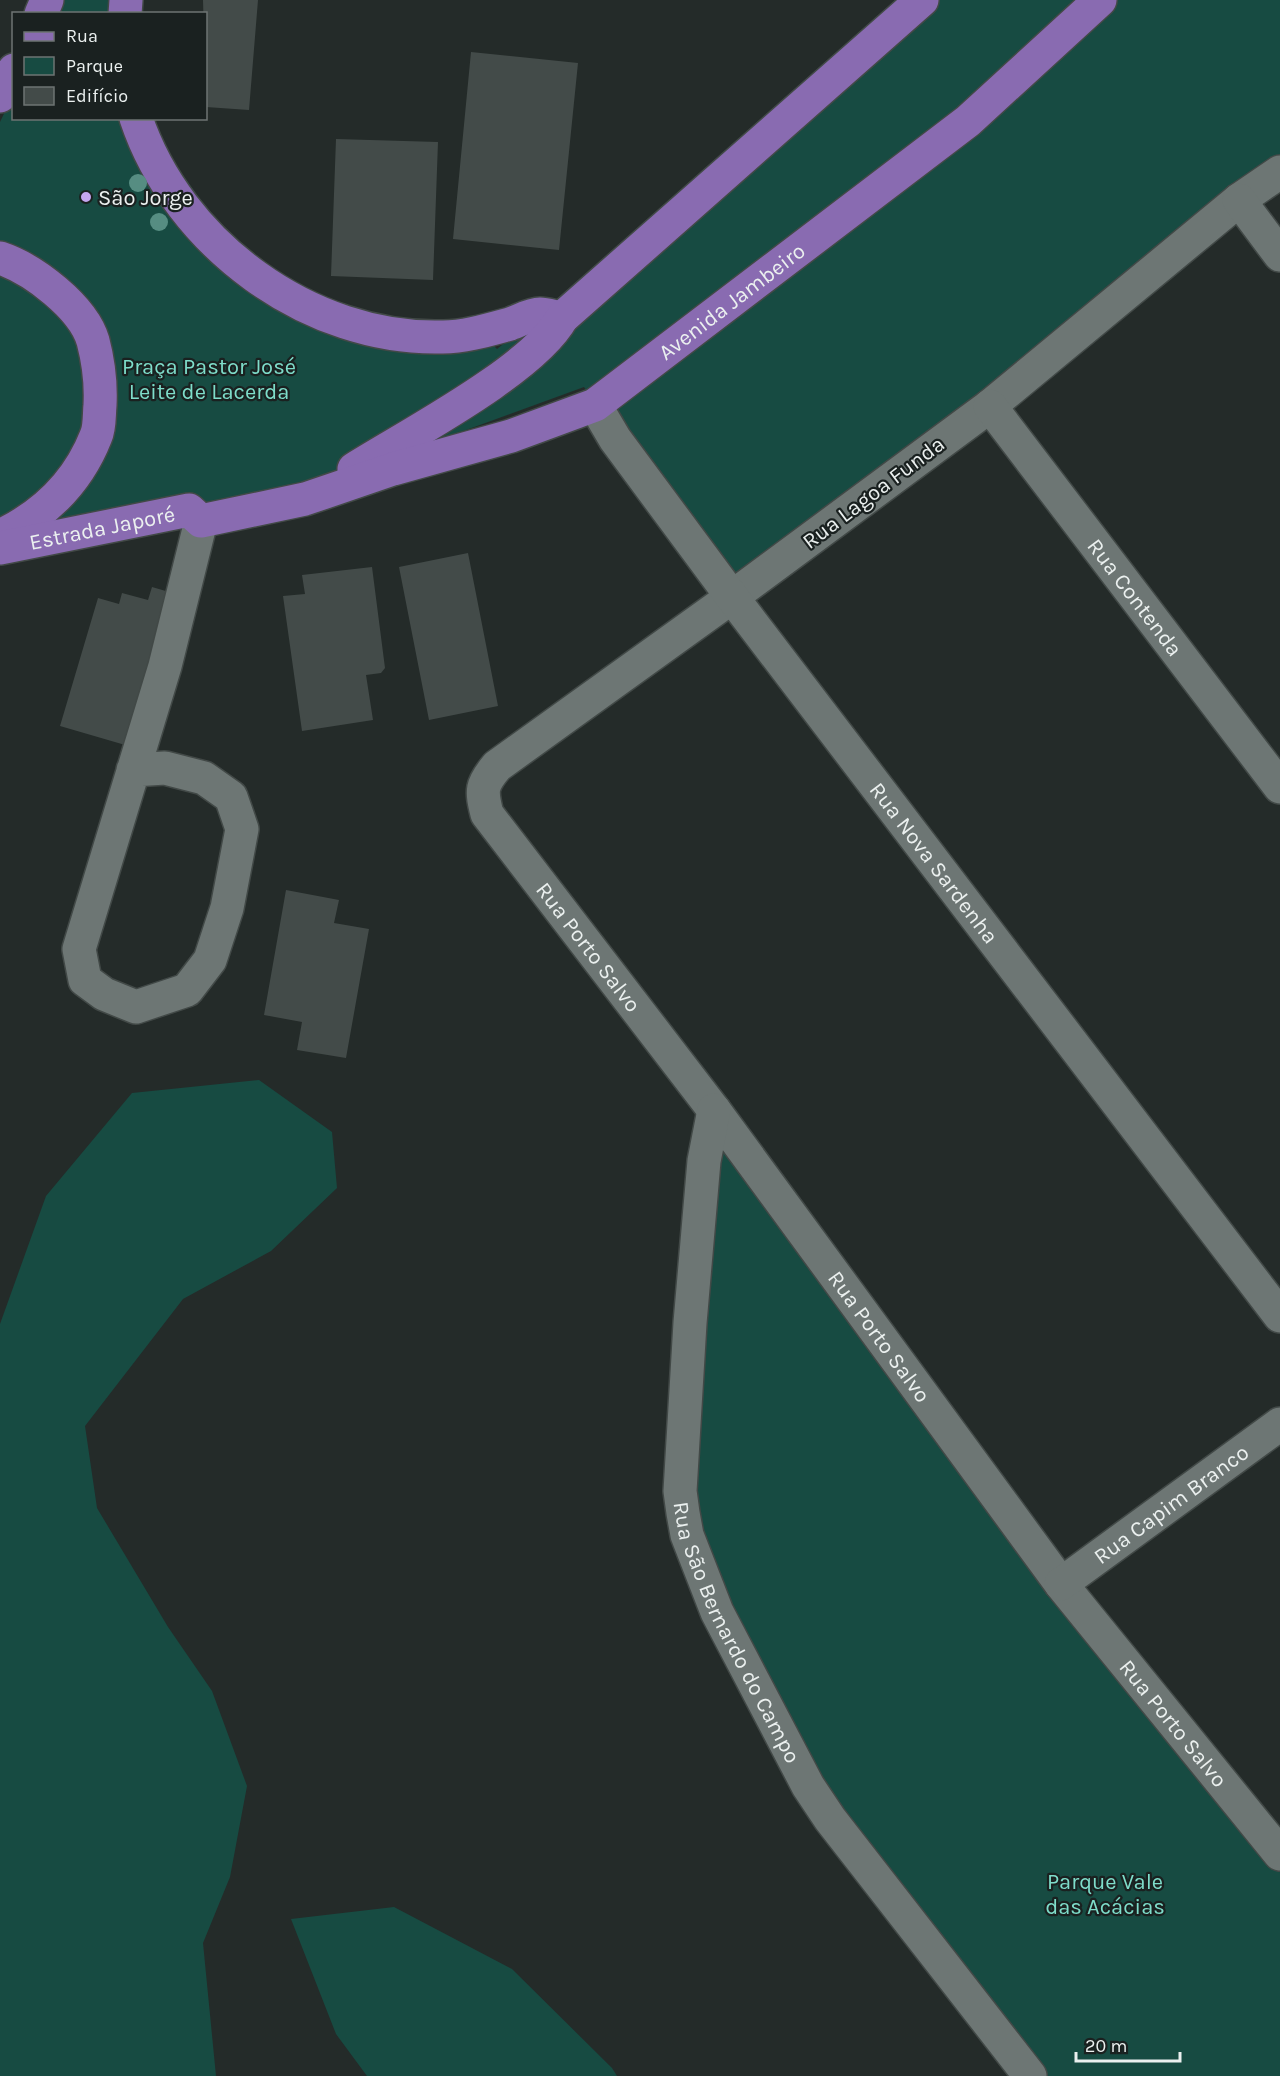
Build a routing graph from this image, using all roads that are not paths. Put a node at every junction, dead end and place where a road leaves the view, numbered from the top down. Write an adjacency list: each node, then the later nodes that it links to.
1 (922, 0): 10 (main road)
2 (1100, 0): 11 (main road, Avenida Jambeiro)
3 (12, 74): 4 (main road)
4 (0, 96)
5 (137, 120): 10 (main road)
6 (1280, 172): 7 (street, Rua Lagoa Funda)
7 (1239, 200): 8 (street); 12 (street, Rua Lagoa Funda)
8 (1280, 255)
9 (0, 258): 15 (main road)
10 (562, 318): 13 (main road)
11 (595, 405): 13 (main road, Avenida Jambeiro); 17 (street, Rua Nova Sardenha)
12 (990, 406): 17 (street, Rua Lagoa Funda); 19 (street, Rua Contenda)
13 (305, 499): 14 (main road, Estrada Japoré)
14 (201, 521): 16 (main road, Estrada Japoré); 18 (street)
15 (0, 536)
16 (0, 548)
17 (732, 597): 20 (street, Rua Lagoa Funda); 22 (street, Rua Nova Sardenha)
18 (133, 770): 18 (street)
19 (1280, 787)
20 (486, 814): 21 (street, Rua Porto Salvo)
21 (714, 1110): 24 (street, Rua Porto Salvo); 26 (street, Rua São Bernardo do Campo)
22 (1280, 1316)
23 (1280, 1424): 24 (street, Rua Capim Branco)
24 (1061, 1584): 25 (street, Rua Porto Salvo)
25 (1280, 1854)
26 (1030, 2076)

